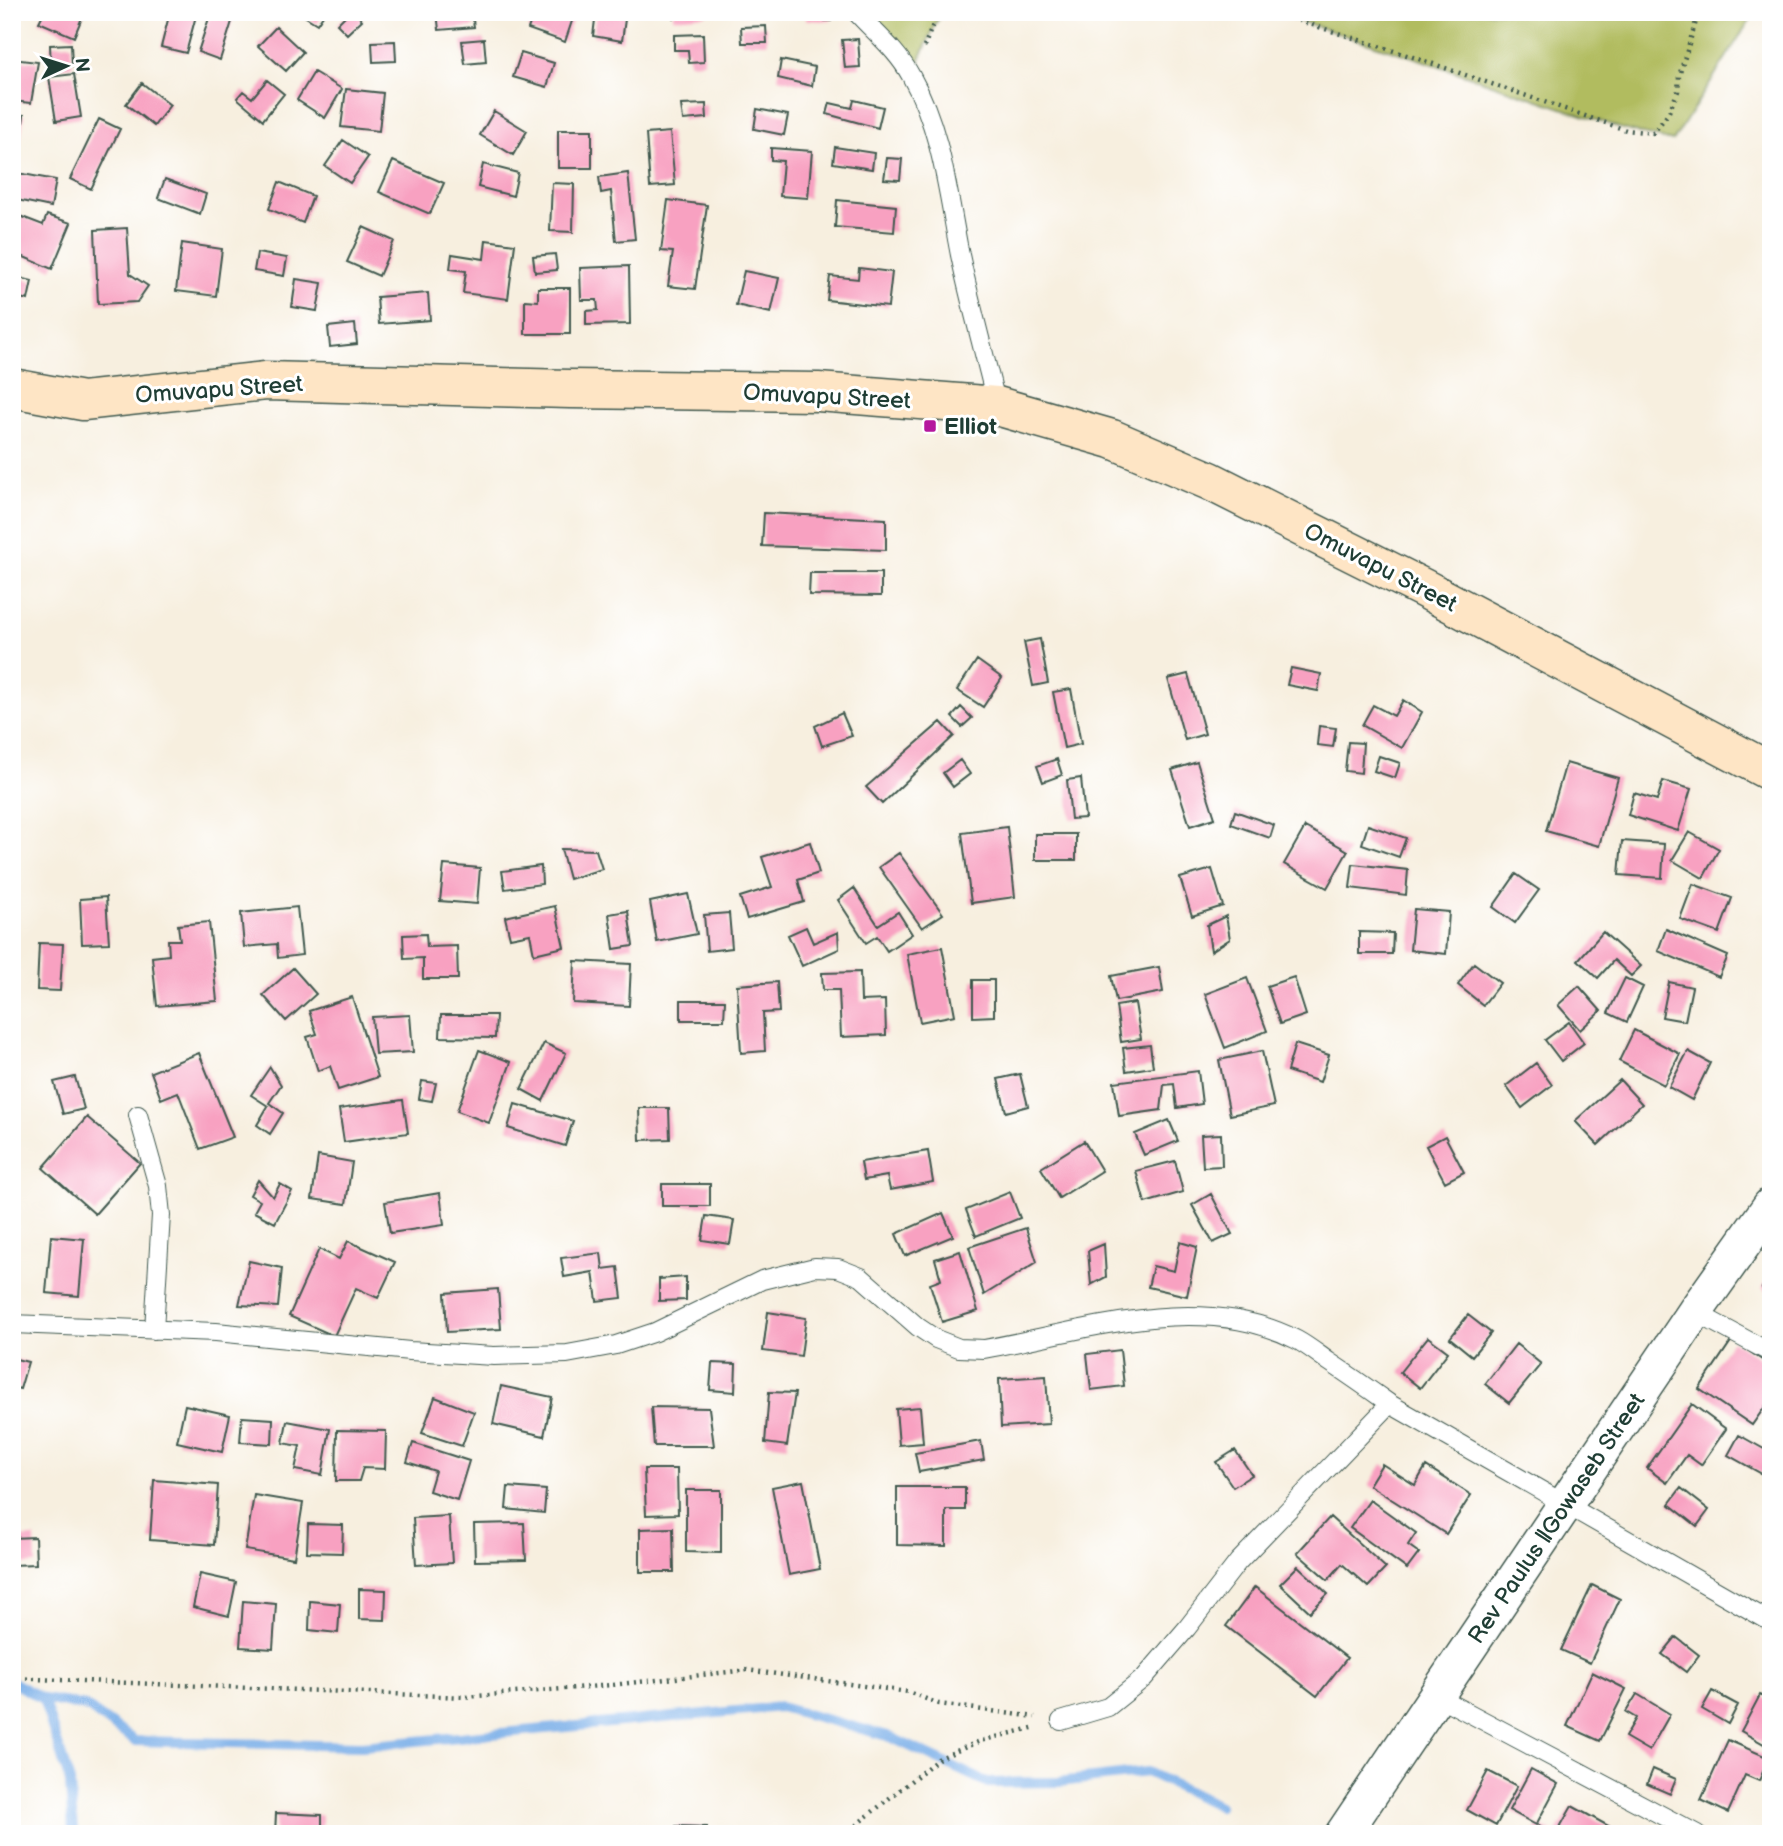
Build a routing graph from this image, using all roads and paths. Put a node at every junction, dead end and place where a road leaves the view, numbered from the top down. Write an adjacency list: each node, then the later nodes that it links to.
1 (856, 12): 5 (lane)
2 (1272, 12): 3 (path)
3 (1699, 12)
4 (12, 388): 5 (street, Omuvapu Street)
5 (997, 406): 6 (street, Omuvapu Street)
6 (1771, 772)
7 (138, 1115): 11 (lane)
8 (1771, 1205): 9 (street, Rev Paulus ǁGowaseb Street)
9 (1695, 1312): 12 (lane); 14 (street, Rev Paulus ǁGowaseb Street)
10 (12, 1324): 11 (lane)
11 (154, 1330): 13 (lane)
12 (1771, 1353)
13 (1390, 1404): 14 (lane); 18 (lane)
14 (1567, 1504): 15 (lane); 17 (street, Rev Paulus ǁGowaseb Street)
15 (1771, 1622)
16 (12, 1678): 18 (path)
17 (1435, 1695): 20 (street, Rev Paulus ǁGowaseb Street); 21 (lane)
18 (1060, 1721): 19 (path)
19 (845, 1834)
20 (1343, 1834)
21 (1697, 1834)

